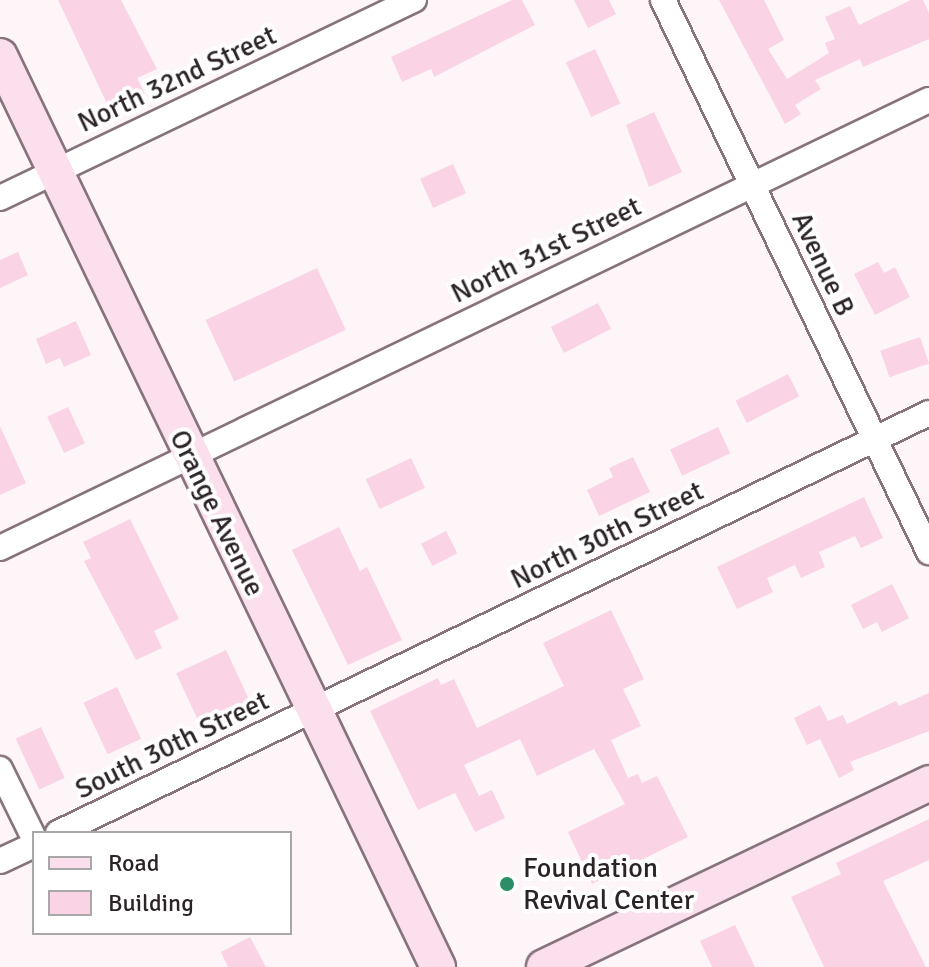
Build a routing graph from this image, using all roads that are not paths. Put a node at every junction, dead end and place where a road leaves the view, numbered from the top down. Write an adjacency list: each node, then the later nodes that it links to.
1 (414, 0): 5 (street, North 32nd Street)
2 (663, 0): 6 (street, Avenue B)
3 (0, 56): 5 (main road, Orange Avenue)
4 (929, 100): 6 (street, North 31st Street)
5 (53, 172): 7 (street, North 32nd Street); 10 (main road, Orange Avenue)
6 (752, 183): 9 (street, Avenue B); 10 (street, North 31st Street)
7 (0, 198)
8 (929, 413): 9 (street, North 30th Street)
9 (873, 440): 12 (street, Avenue B); 13 (street, North 30th Street)
10 (189, 455): 11 (street, North 31st Street); 13 (main road, Orange Avenue)
11 (0, 548)
12 (929, 552)
13 (311, 711): 16 (street, South 30th Street); 20 (main road, Orange Avenue)
14 (0, 769): 17 (street)
15 (929, 783): 21 (main road)
16 (62, 831)
17 (32, 834)
18 (32, 846): 19 (street)
19 (0, 861)
20 (438, 967)
21 (544, 967)

